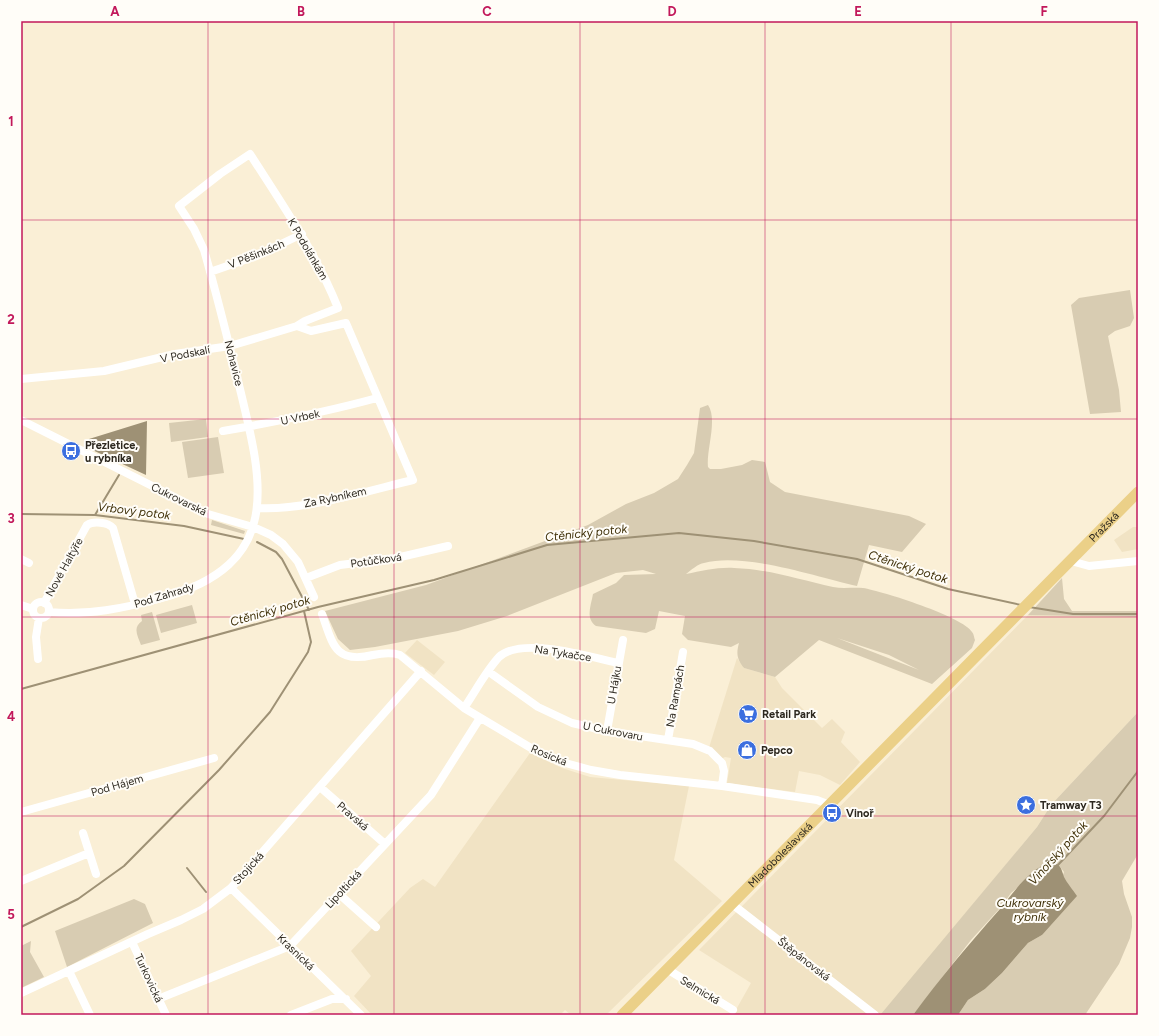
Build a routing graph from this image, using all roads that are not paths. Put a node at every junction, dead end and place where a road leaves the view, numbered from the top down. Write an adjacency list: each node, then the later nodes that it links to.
1 (250, 154): 2 (street, K Podolánkám); 3 (street, Nohavice)
2 (302, 234): 3 (street, V Pěšinkách); 4 (street, K Podolánkám)
3 (210, 272): 5 (street, Nohavice)
4 (297, 326): 5 (street, V Podskalí); 7 (street, V Podskalí)
5 (230, 346): 6 (street, V Podskalí); 9 (street, Nohavice)
6 (21, 379)
7 (377, 398): 9 (street, U Vrbek); 12 (street, Za Rybníkem)
8 (21, 420): 13 (street, Cukrovarská)
9 (249, 426): 10 (street, U Vrbek); 12 (street, Nohavice)
10 (223, 431)
11 (1138, 492): 16 (main road, Pražská)
12 (257, 508): 13 (street, Nohavice)
13 (253, 527): 19 (street, Cukrovarská); 23 (street, Pod Zahrady)
14 (448, 546): 19 (street, Potůčková)
15 (21, 559): 18 (street)
16 (1071, 561): 17 (street); 21 (main road, Pražská)
17 (1138, 561)
18 (29, 563)
19 (306, 578): 20 (street, Cukrovarská)
20 (314, 597)
21 (1033, 599): 42 (main road, Mladoboleslavská)
22 (44, 603): 23 (street, Nové Haltýře); 25 (street); 26 (street)
23 (135, 604): 26 (street, Pod Zahrady)
24 (21, 605): 25 (street)
25 (33, 609): 28 (street)
26 (49, 612): 28 (street)
27 (322, 614): 33 (street, Rosická)
28 (39, 618): 31 (street)
29 (623, 640): 32 (street, U Hájku)
30 (683, 652): 38 (street, Na Rampách)
31 (38, 659)
32 (618, 663): 34 (street, Na Tykačce); 37 (street, U Hájku)
33 (421, 672): 35 (street, Rosická); 41 (street, Stojická)
34 (489, 672): 35 (street, Na Tykačce); 37 (street, U Cukrovaru)
35 (464, 708): 36 (street, Rosická)
36 (480, 718): 40 (street, Rosická); 45 (street, Lipoltická)
37 (607, 731): 38 (street, U Cukrovaru)
38 (668, 740): 40 (street, U Cukrovaru)
39 (214, 758): 43 (street, Pod Hájem)
40 (722, 786): 42 (street, Rosická)
41 (320, 787): 45 (street, Pravská); 49 (street, Stojická)
42 (830, 805): 51 (main road, Mladoboleslavská)
43 (21, 812)
44 (83, 832): 46 (street)
45 (385, 844): 50 (street, Lipoltická)
46 (89, 853): 47 (street); 48 (street)
47 (96, 874)
48 (21, 881)
49 (231, 888): 53 (street, Stojická); 54 (street, Krasnická)
50 (339, 894): 52 (street); 54 (street, Lipoltická)
51 (732, 904): 55 (main road, Mladoboleslavská); 66 (street, Štěpánovská)
52 (376, 927)
53 (132, 942): 56 (street, Stojická); 58 (street, Turkovická)
54 (290, 946): 58 (street, Lipoltická); 59 (street, Krasnická)
55 (667, 969): 60 (street, Selmická); 65 (main road, Mladoboleslavská)
56 (69, 971): 57 (street, Stojická); 61 (street)
57 (21, 993)
58 (158, 999): 62 (street, Turkovická)
59 (346, 999): 63 (street); 64 (street, Krasnická)
60 (733, 1010)
61 (90, 1015)
62 (166, 1015)
63 (291, 1015)
64 (361, 1015)
65 (622, 1015)
66 (875, 1015)

